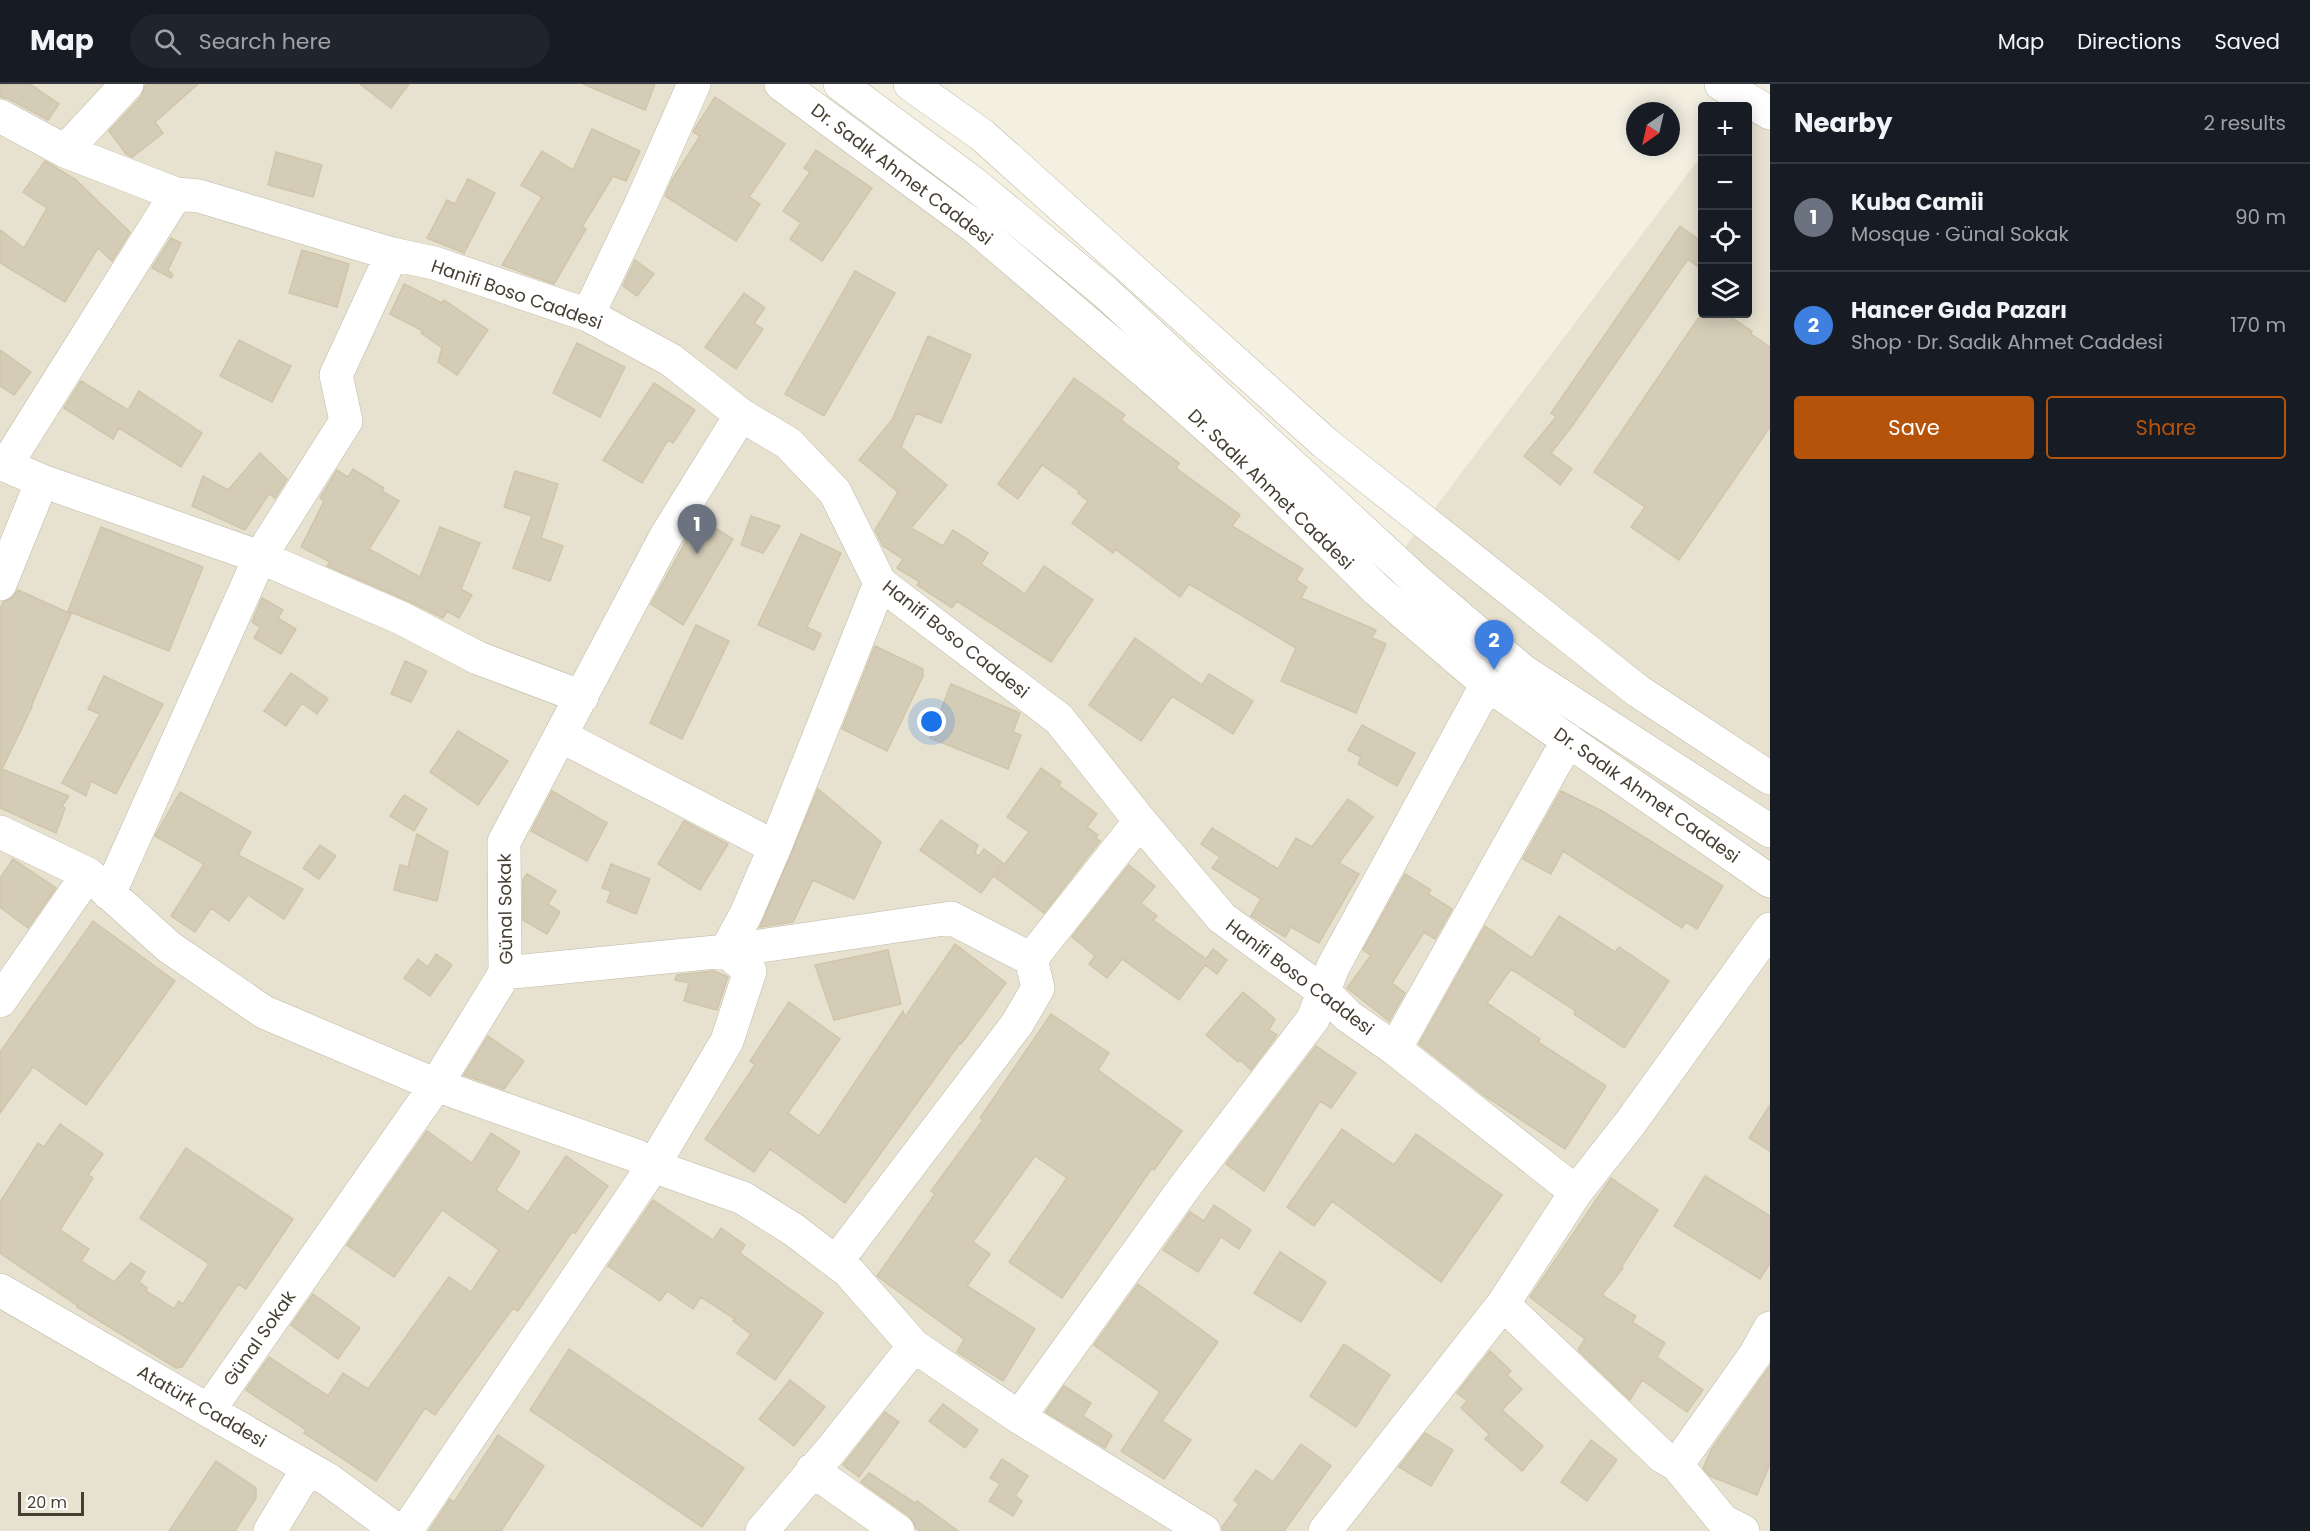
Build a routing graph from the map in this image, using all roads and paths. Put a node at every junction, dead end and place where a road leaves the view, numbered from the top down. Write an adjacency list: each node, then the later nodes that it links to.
1 (127, 84): 9 (street)
2 (694, 84): 12 (street)
3 (782, 84): 19 (street, Dr. Sadık Ahmet Caddesi)
4 (840, 84): 25 (street, Dr. Sadık Ahmet Caddesi)
5 (910, 84): 23 (street)
6 (1721, 84): 7 (street)
7 (1770, 113)
8 (0, 116): 9 (street, Hanifi Boso Caddesi)
9 (65, 151): 10 (street, Hanifi Boso Caddesi)
10 (176, 194): 11 (street, Hanifi Boso Caddesi); 14 (street)
11 (392, 254): 12 (street, Hanifi Boso Caddesi); 16 (street)
12 (588, 315): 13 (street, Hanifi Boso Caddesi)
13 (741, 415): 17 (street, Hanifi Boso Caddesi); 20 (street, Günal Sokak)
14 (3, 464): 15 (street)
15 (42, 481): 16 (street); 18 (street)
16 (260, 557): 20 (street); 29 (street)
17 (880, 583): 24 (street, Hanifi Boso Caddesi); 27 (street)
18 (0, 584)
19 (1487, 684): 22 (street, Dr. Sadık Ahmet Caddesi); 34 (street)
20 (582, 697): 21 (street, Günal Sokak)
21 (561, 736): 27 (street); 33 (street, Günal Sokak)
22 (1568, 740): 28 (street, Dr. Sadık Ahmet Caddesi); 36 (street)
23 (1770, 778)
24 (1140, 821): 32 (street); 34 (street, Hanifi Boso Caddesi)
25 (1770, 831)
26 (0, 832): 29 (street)
27 (774, 847): 31 (street)
28 (1770, 881)
29 (99, 884): 35 (street); 37 (street)
30 (1770, 929): 39 (street)
31 (726, 951): 32 (street); 33 (street); 38 (street)
32 (1031, 959): 40 (street)
33 (505, 973): 37 (street, Günal Sokak)
34 (1324, 992): 36 (street, Hanifi Boso Caddesi); 46 (street)
35 (0, 1001)
36 (1395, 1049): 39 (street, Hanifi Boso Caddesi)
37 (436, 1084): 38 (street); 45 (street, Günal Sokak)
38 (653, 1166): 40 (street); 53 (street)
39 (1576, 1192): 42 (street)
40 (836, 1262): 44 (street)
41 (0, 1290): 45 (street, Atatürk Caddesi)
42 (1503, 1304): 47 (street); 57 (street)
43 (1770, 1328): 47 (street)
44 (914, 1346): 46 (street); 49 (street)
45 (209, 1410): 48 (street, Atatürk Caddesi)
46 (1019, 1417): 56 (street)
47 (1677, 1465): 50 (street)
48 (308, 1468): 51 (street); 52 (street, Atatürk Caddesi)
49 (812, 1470): 54 (street); 55 (street)
50 (1726, 1528)
51 (270, 1531)
52 (398, 1531)
53 (406, 1531)
54 (762, 1531)
55 (898, 1531)
56 (1204, 1531)
57 (1324, 1531)

